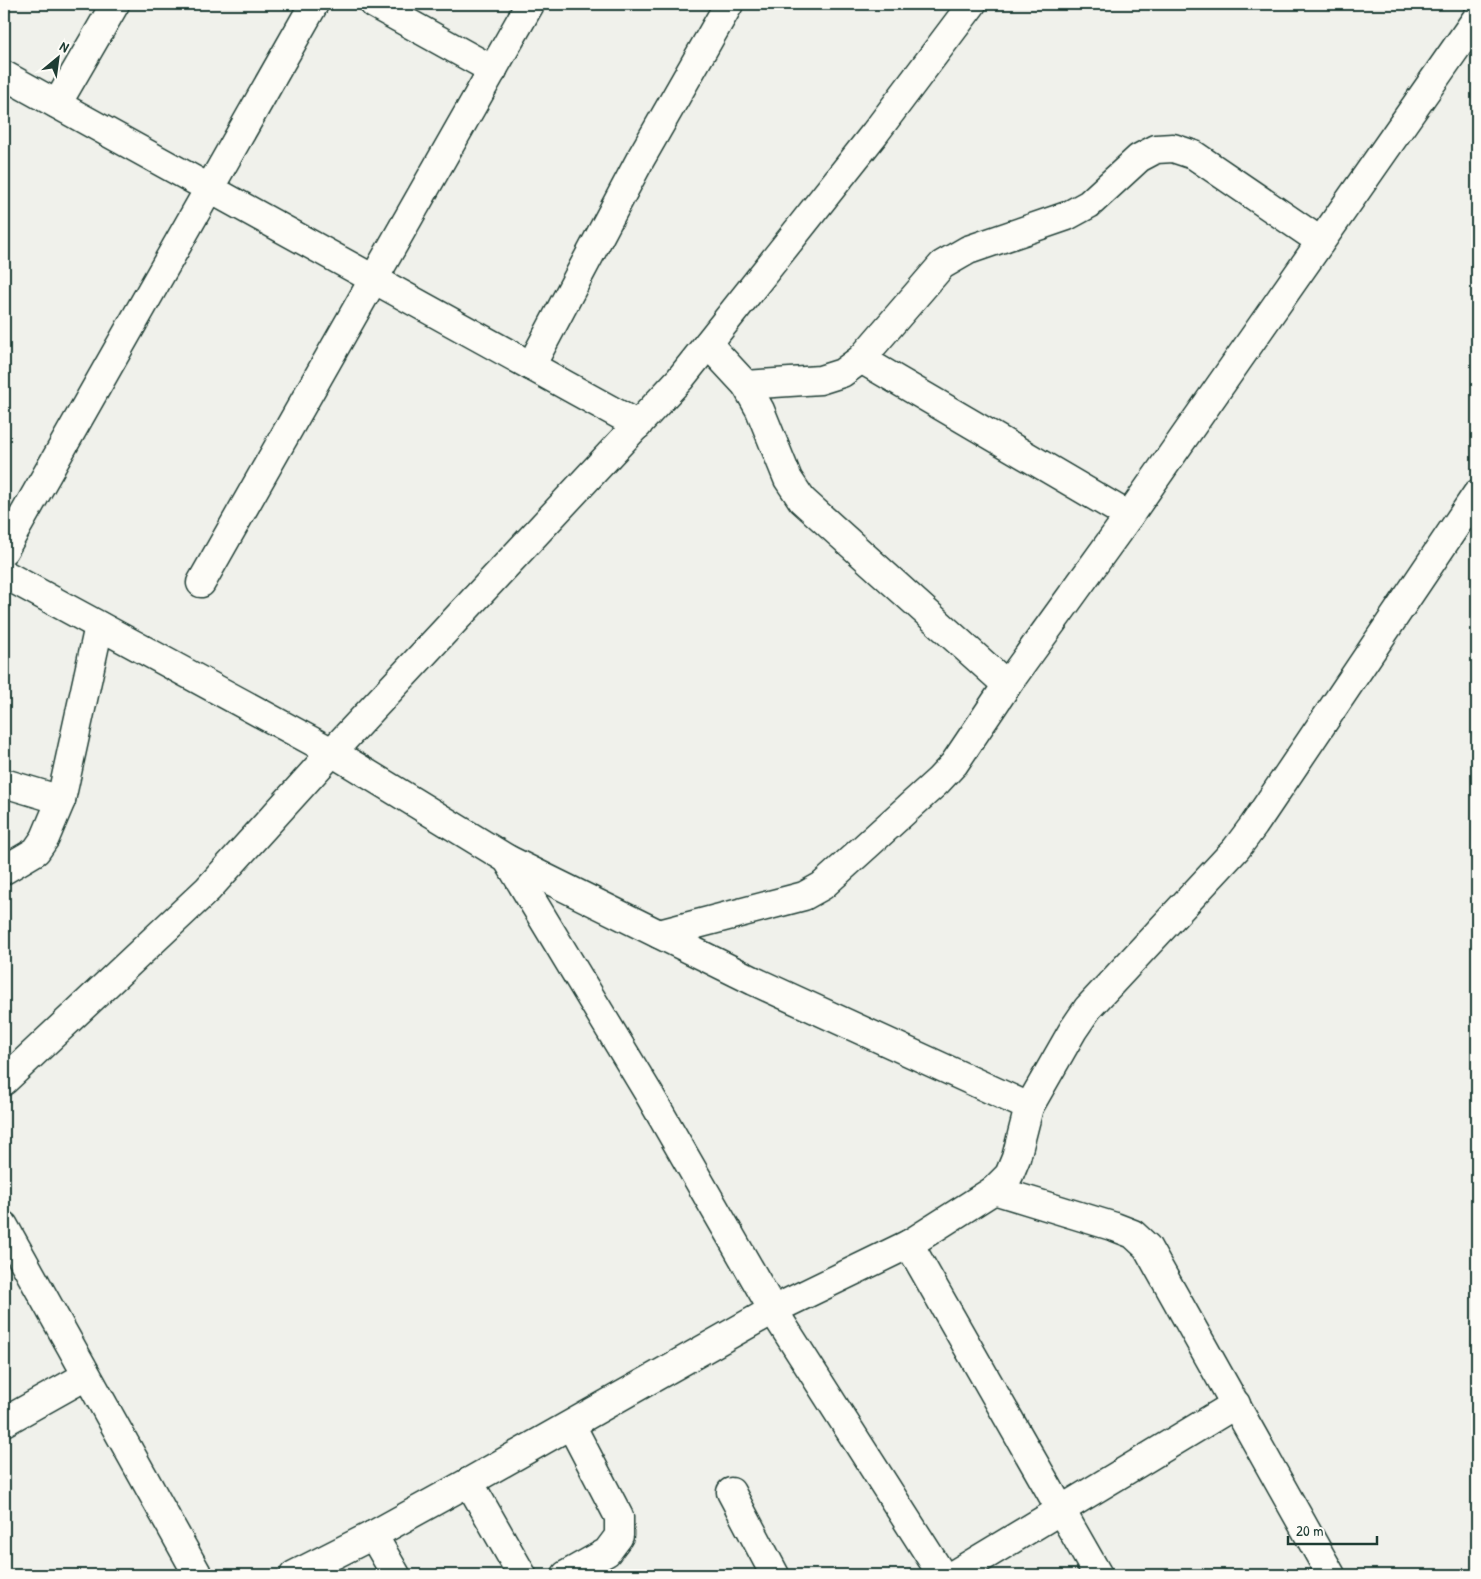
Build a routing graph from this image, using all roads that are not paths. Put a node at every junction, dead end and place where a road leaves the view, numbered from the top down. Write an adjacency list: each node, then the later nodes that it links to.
1 (115, 4): 10 (street)
2 (374, 4): 8 (street)
3 (530, 4): 8 (street)
4 (729, 4): 16 (street)
5 (972, 4): 14 (street)
6 (309, 5): 11 (street)
7 (1477, 18): 12 (street)
8 (493, 70): 13 (street)
9 (4, 74): 10 (street)
10 (57, 104): 11 (street)
11 (210, 189): 13 (street); 21 (street)
12 (1320, 241): 15 (street); 20 (street)
13 (374, 279): 16 (street); 23 (street)
14 (708, 344): 17 (street); 18 (street)
15 (861, 359): 17 (street); 20 (street)
16 (531, 366): 18 (street)
17 (746, 385): 25 (street)
18 (638, 425): 26 (street)
19 (1477, 494): 33 (street)
20 (1129, 516): 25 (street)
21 (4, 550)
22 (4, 574): 24 (street)
23 (200, 583)
24 (99, 626): 26 (street); 28 (street)
25 (1007, 685): 31 (street)
26 (332, 752): 29 (street); 32 (street)
27 (4, 783): 28 (street)
28 (61, 800): 30 (street)
29 (507, 859): 31 (street); 37 (street)
30 (4, 870)
31 (659, 934): 33 (street)
32 (4, 1081)
33 (1029, 1107): 34 (street)
34 (994, 1190): 36 (street); 39 (street)
35 (4, 1226): 38 (street)
36 (909, 1244): 37 (street); 44 (street)
37 (773, 1310): 41 (street); 52 (street)
38 (86, 1376): 40 (street); 46 (street)
39 (1236, 1404): 44 (street); 55 (street)
40 (4, 1422)
41 (571, 1425): 42 (street); 50 (street)
42 (469, 1482): 45 (street); 49 (street)
43 (732, 1492): 51 (street)
44 (1061, 1510): 53 (street); 54 (street)
45 (373, 1535): 47 (street); 48 (street)
46 (198, 1575)
47 (294, 1575)
48 (396, 1575)
49 (522, 1575)
50 (566, 1575)
51 (775, 1575)
52 (942, 1575)
53 (953, 1575)
54 (1098, 1575)
55 (1331, 1575)

